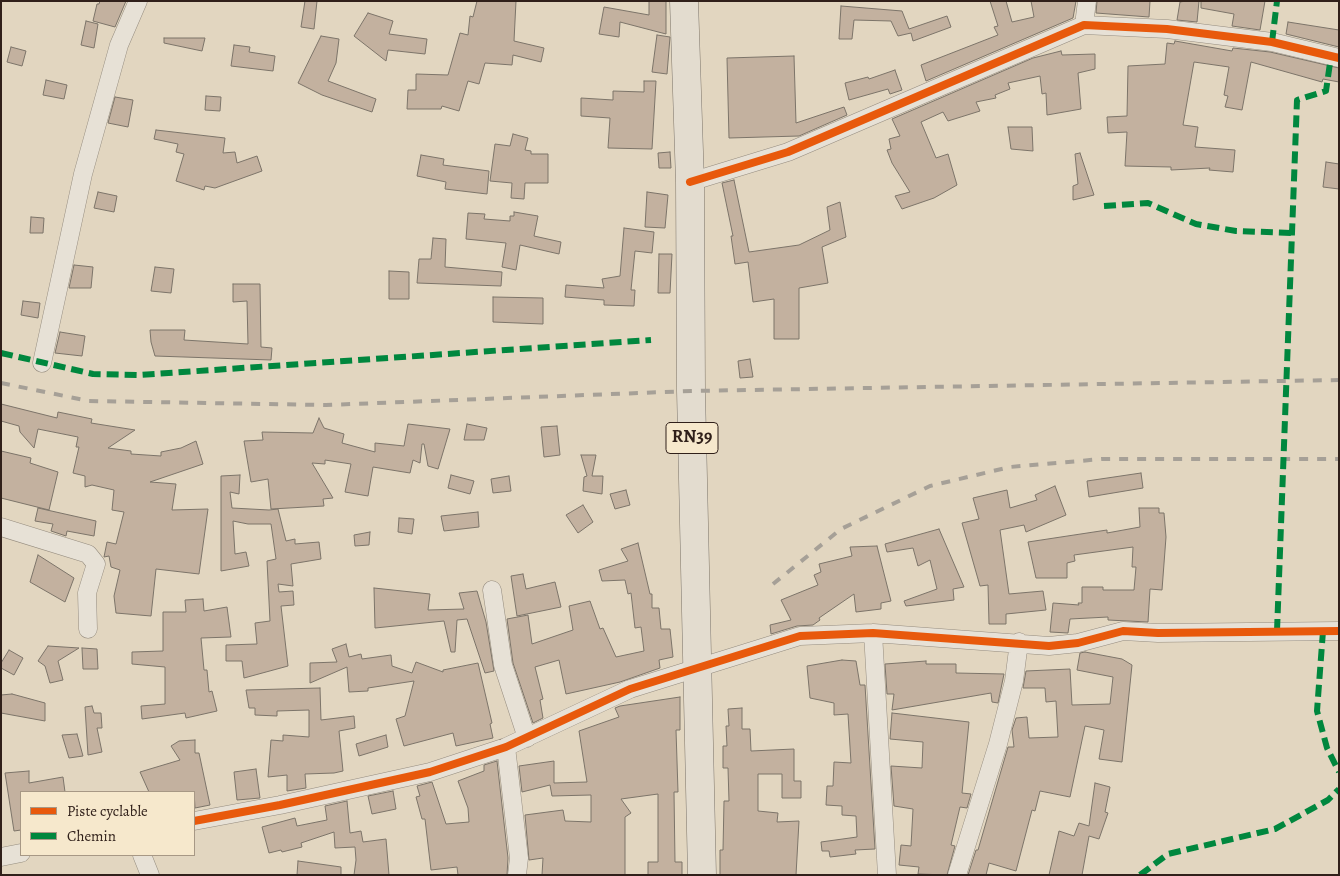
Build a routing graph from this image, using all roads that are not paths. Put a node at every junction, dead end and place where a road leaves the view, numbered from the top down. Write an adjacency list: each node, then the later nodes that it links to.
1 (138, 1): 7 (street)
2 (684, 1): 6 (highway, RN39)
3 (1087, 1): 4 (street)
4 (1084, 26): 5 (street); 6 (street)
5 (1339, 58)
6 (690, 182): 14 (highway, RN39)
7 (42, 363)
8 (1, 527): 10 (street)
9 (492, 590): 15 (street)
10 (88, 629)
11 (1339, 631): 13 (street)
12 (873, 633): 13 (street); 14 (street); 24 (street)
13 (1019, 642): 25 (street)
14 (697, 668): 15 (street); 23 (highway, RN39)
15 (527, 738): 16 (street)
16 (506, 747): 17 (street); 22 (street)
17 (195, 821)
18 (20, 853): 20 (street)
19 (142, 856): 21 (street)
20 (1, 857)
21 (150, 875)
22 (517, 875)
23 (702, 875)
24 (887, 875)
25 (957, 875)

